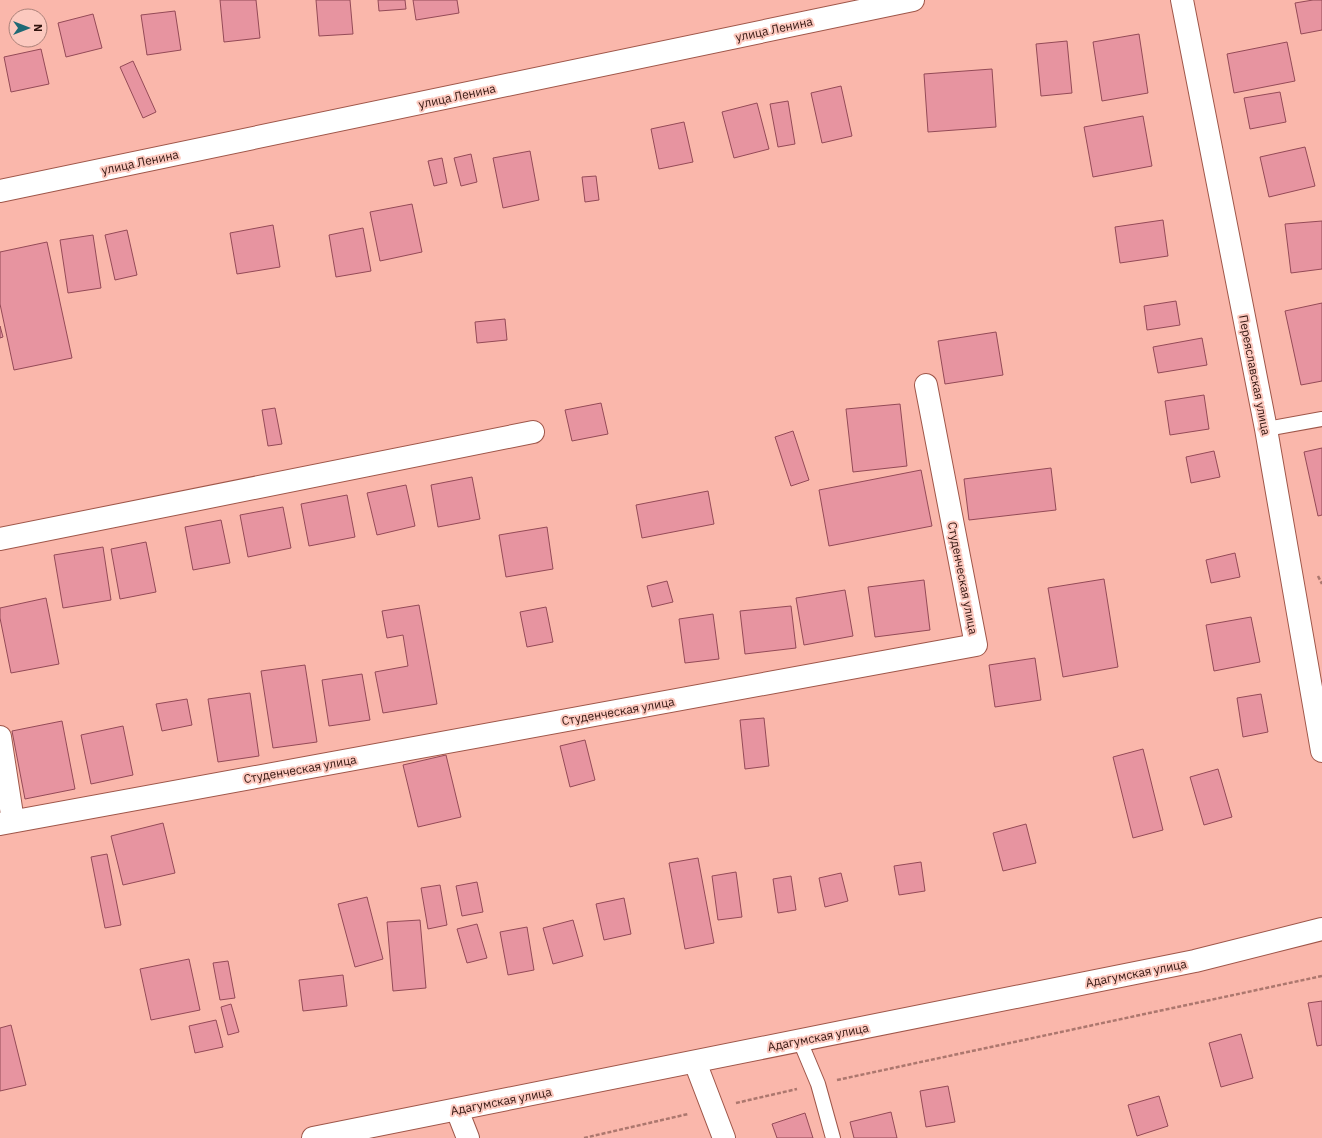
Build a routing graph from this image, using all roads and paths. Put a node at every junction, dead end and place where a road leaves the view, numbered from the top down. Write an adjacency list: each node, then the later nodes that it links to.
1 (913, 0): 3 (street, улица Ленина)
2 (1182, 0): 6 (street, Переяславская улица)
3 (0, 191)
4 (926, 385): 11 (street, Студенческая улица)
5 (1322, 419): 6 (lane)
6 (1266, 429): 10 (street, Переяславская улица)
7 (533, 432): 8 (street)
8 (0, 538)
9 (0, 737): 11 (street)
10 (1322, 751)
11 (6, 823)
12 (1322, 929): 14 (street, Адагумская улица)
13 (1322, 976): 16 (path)
14 (800, 1041): 15 (street, Адагумская улица); 16 (lane)
15 (694, 1062): 17 (street); 18 (street, Адагумская улица)
16 (818, 1084): 17 (path); 23 (lane)
17 (714, 1108): 21 (path); 22 (street)
18 (457, 1110): 19 (street, Адагумская улица); 20 (street)
19 (313, 1138)
20 (468, 1138)
21 (584, 1138)
22 (724, 1138)
23 (833, 1138)

